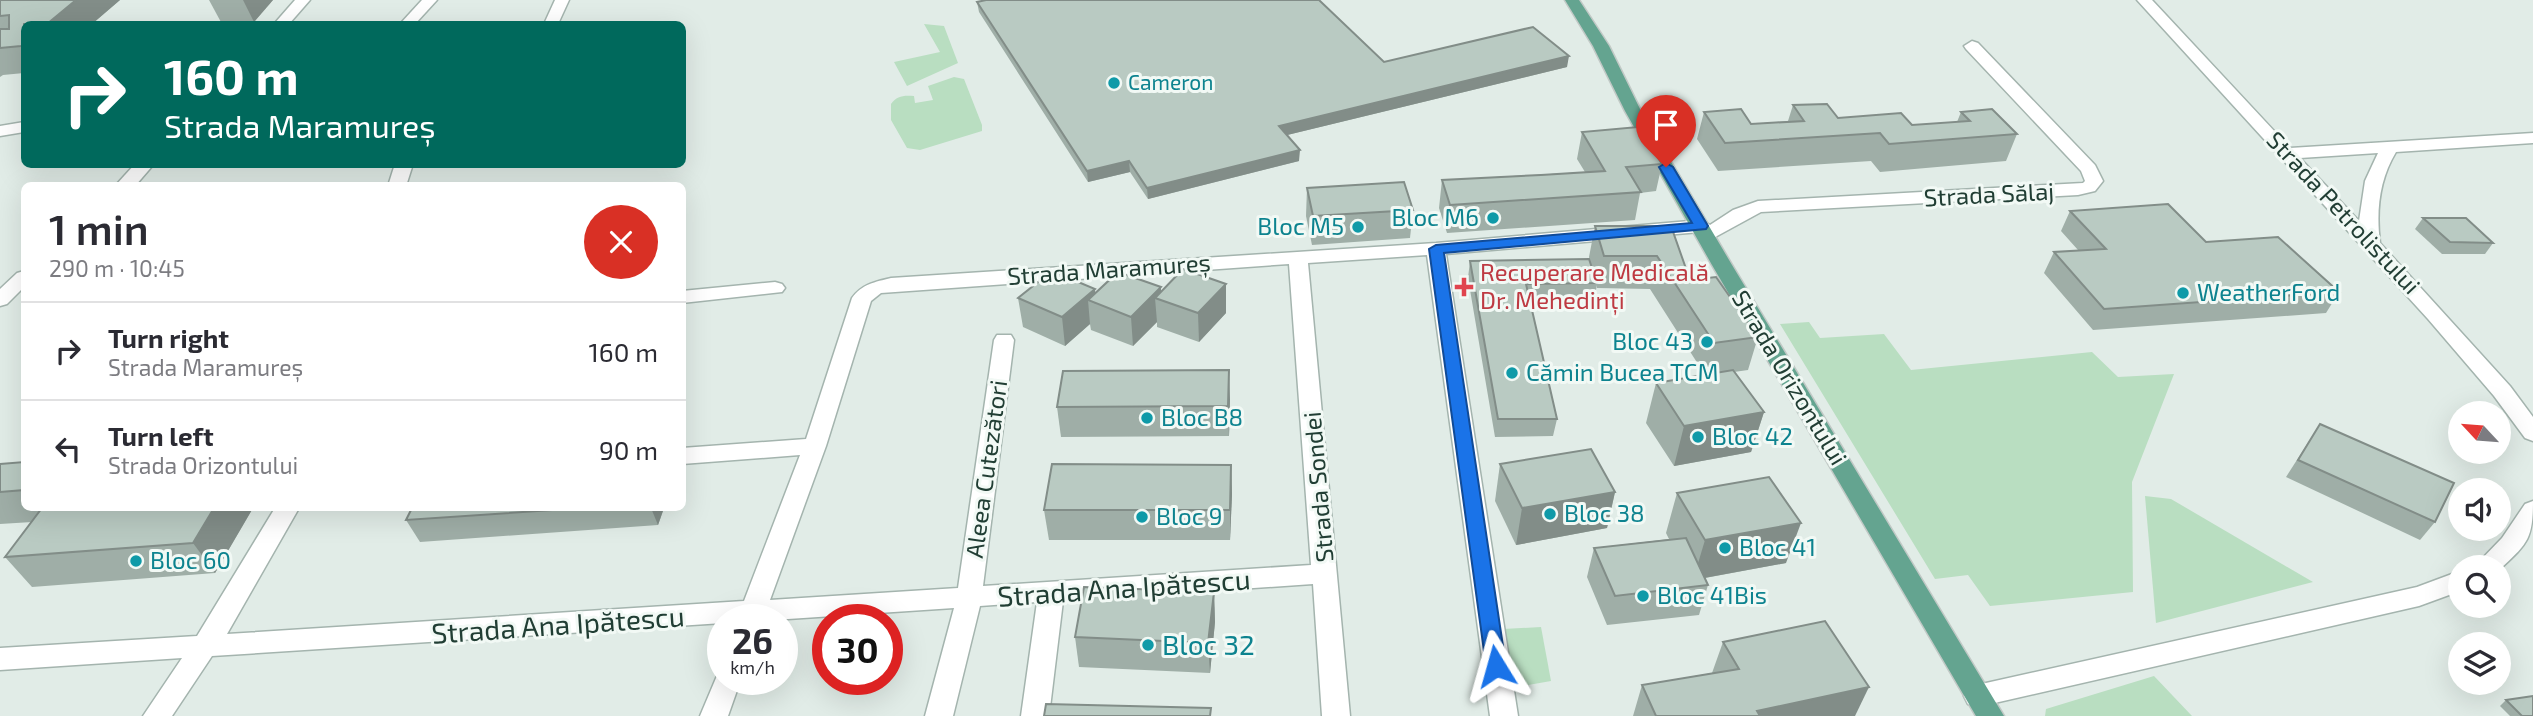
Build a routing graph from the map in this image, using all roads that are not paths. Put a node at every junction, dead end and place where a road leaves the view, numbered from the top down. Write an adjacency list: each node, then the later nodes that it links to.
1 (303, 0): 6 (street)
2 (430, 0): 7 (street)
3 (562, 0): 8 (street)
4 (1572, 0): 17 (main road, Strada Orizontului)
5 (2144, 0): 14 (street, Strada Petrolistului)
6 (284, 21)
7 (410, 21)
8 (552, 21)
9 (1972, 46): 17 (street, Strada Sălaj)
10 (21, 128): 11 (street)
11 (0, 131)
12 (2533, 138): 13 (street)
13 (2390, 146): 14 (street); 18 (street)
14 (2288, 153): 18 (street, Strada Petrolistului)
15 (142, 168): 16 (street)
16 (128, 182)
17 (1703, 231): 19 (street, Strada Maramureș); 42 (main road, Strada Orizontului)
18 (2371, 245): 26 (street, Strada Petrolistului)
19 (1436, 249): 20 (street, Strada Maramureș); 48 (street)
20 (1298, 258): 27 (street, Strada Maramureș); 32 (street, Strada Sondei)
21 (21, 281): 24 (street)
22 (775, 288): 23 (street)
23 (686, 296)
24 (0, 300)
25 (1004, 340): 35 (street, Aleea Cutezători)
26 (2533, 433)
27 (815, 446): 28 (street); 36 (street, Strada Maramureș)
28 (686, 456)
29 (2533, 510): 31 (street)
30 (285, 511): 39 (street)
31 (2499, 555)
32 (1326, 574): 34 (street, Strada Ana Ipătescu); 47 (street, Strada Sondei)
33 (2448, 585): 42 (street)
34 (1051, 593): 35 (street, Strada Ana Ipătescu); 46 (street)
35 (969, 598): 37 (street, Strada Ana Ipătescu); 45 (street, Aleea Cutezători)
36 (756, 604)
37 (798, 612)
38 (707, 619): 39 (street, Strada Ana Ipătescu)
39 (204, 648): 40 (street, Strada Ana Ipătescu); 43 (street)
40 (0, 660)
41 (721, 695): 44 (street)
42 (1984, 706)
43 (158, 716)
44 (713, 716)
45 (939, 716)
46 (1035, 716)
47 (1336, 716)
48 (1504, 716)

